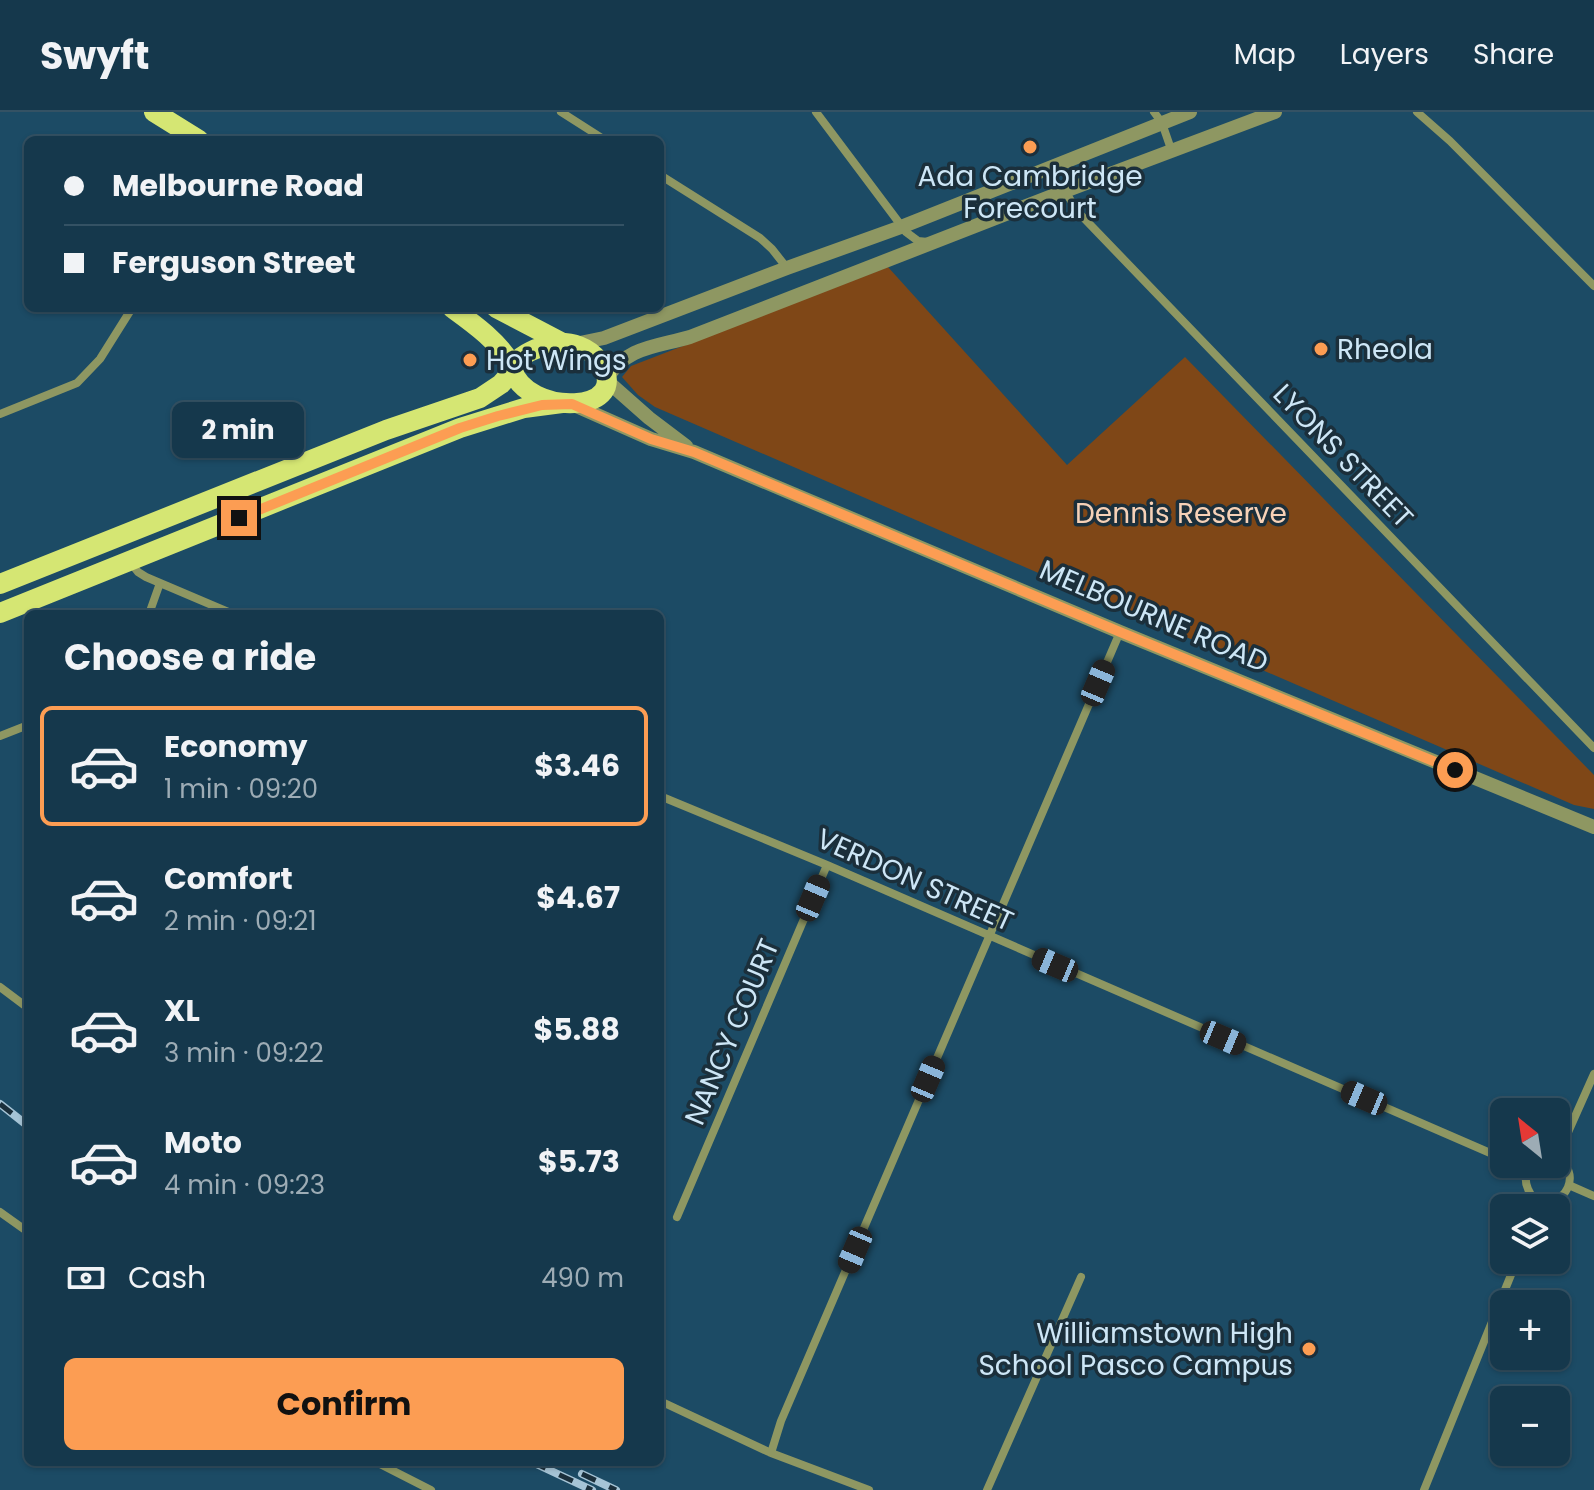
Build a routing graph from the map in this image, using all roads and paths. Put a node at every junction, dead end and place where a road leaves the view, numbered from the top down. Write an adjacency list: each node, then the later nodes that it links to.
1 (154, 112): 8 (main road)
2 (561, 112): 9 (street)
3 (816, 112): 13 (street)
4 (1190, 112): 7 (street)
5 (1275, 112): 10 (street)
6 (1417, 112): 16 (street)
7 (1158, 118): 10 (street); 13 (street)
8 (193, 136)
9 (599, 136)
10 (1172, 152): 12 (street)
11 (664, 178): 15 (street)
12 (1065, 191): 14 (street); 36 (street, LYONS STREET)
13 (901, 227): 14 (street); 15 (street)
14 (931, 242): 22 (street)
15 (787, 268): 20 (street)
16 (1594, 286)
17 (129, 312): 24 (street)
18 (457, 312): 21 (main road)
19 (504, 312): 20 (main road)
20 (567, 344): 21 (main road); 22 (main road)
21 (512, 367): 23 (main road); 26 (main road)
22 (606, 380): 23 (main road); 25 (street, MELBOURNE ROAD)
23 (567, 403): 25 (street, MELBOURNE ROAD); 27 (main road)
24 (0, 414)
25 (694, 452): 33 (street, MELBOURNE ROAD)
26 (119, 536): 27 (main road); 29 (main road)
27 (130, 562): 28 (street); 32 (main road)
28 (160, 583): 30 (street); 31 (street)
29 (0, 584)
30 (150, 610)
31 (224, 610)
32 (0, 613)
33 (1120, 632): 38 (street, MELBOURNE ROAD); 40 (street)
34 (24, 727): 35 (street)
35 (0, 736)
36 (1594, 748)
37 (664, 798): 39 (street, VERDON STREET)
38 (1594, 827)
39 (827, 865): 40 (street, VERDON STREET); 51 (street, NANCY COURT)
40 (989, 937): 45 (street, VERDON STREET); 56 (street)
41 (0, 987): 42 (street)
42 (24, 1005)
43 (1594, 1074): 44 (street)
44 (1570, 1126)
45 (1490, 1153)
46 (1570, 1169): 47 (street)
47 (1571, 1186): 48 (street); 49 (street)
48 (1568, 1194)
49 (1594, 1196)
50 (0, 1212): 52 (street)
51 (677, 1217)
52 (24, 1229)
53 (1511, 1274): 61 (street)
54 (1081, 1277): 60 (street)
55 (664, 1403): 56 (street)
56 (771, 1453): 59 (street)
57 (384, 1466): 58 (street)
58 (431, 1490)
59 (869, 1490)
60 (987, 1490)
61 (1424, 1490)

